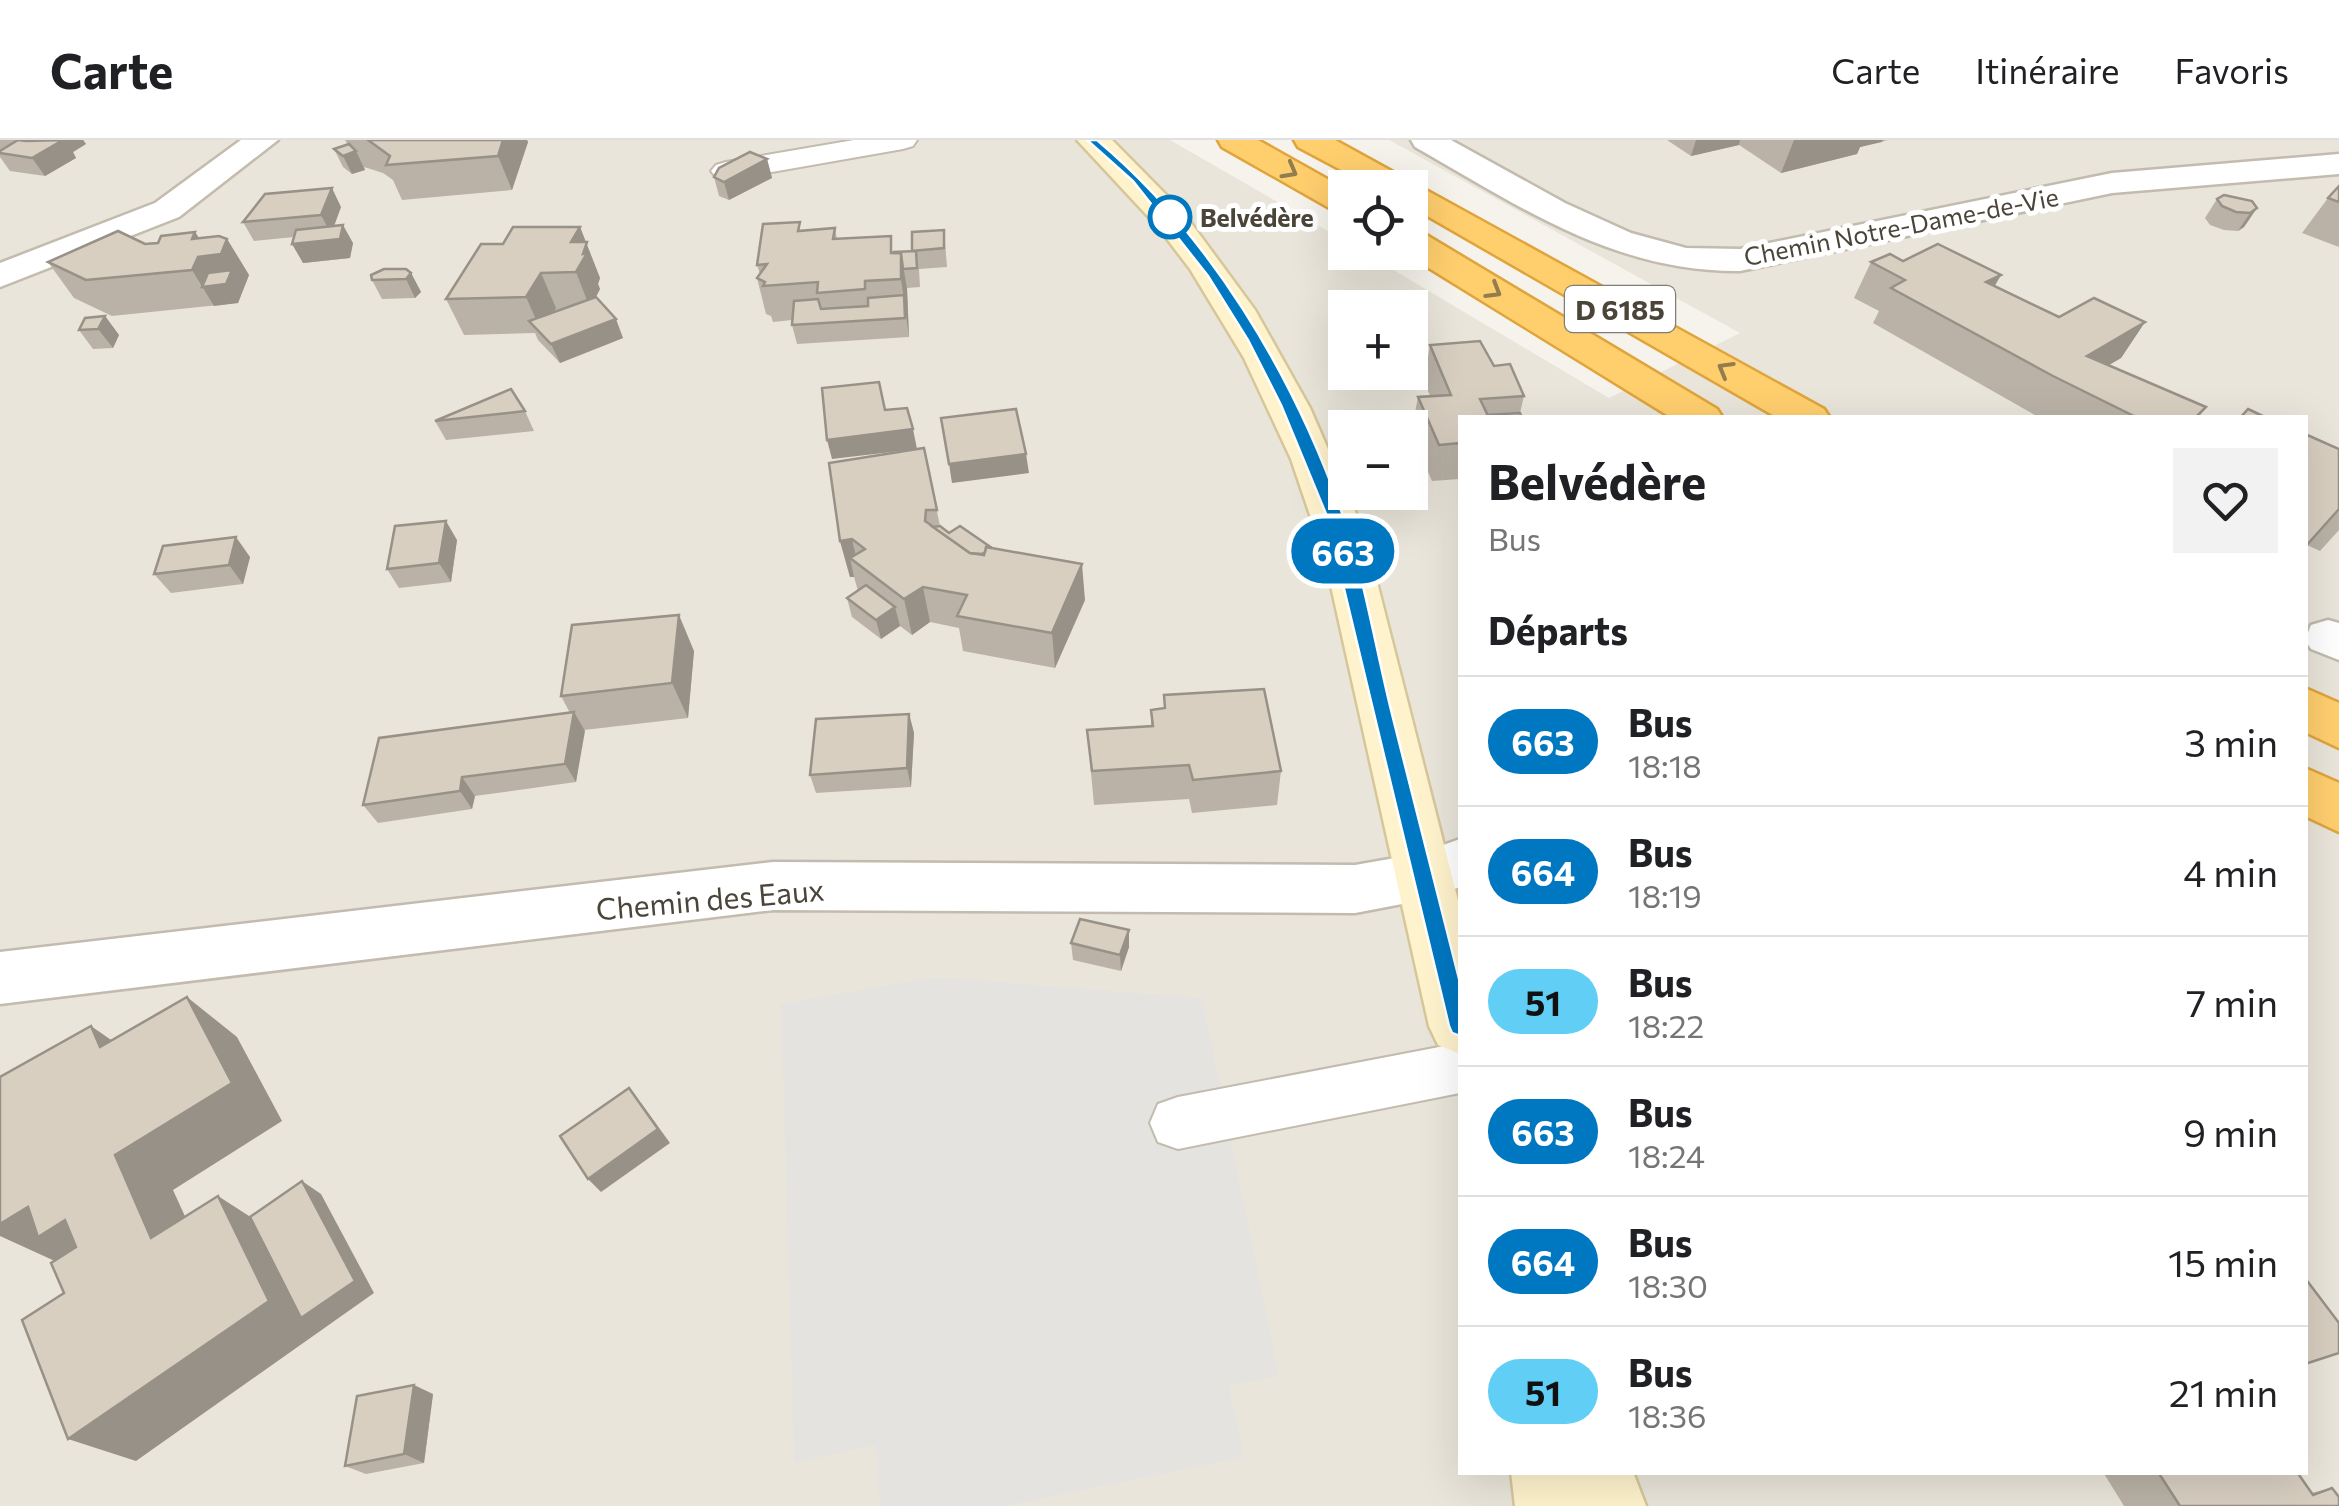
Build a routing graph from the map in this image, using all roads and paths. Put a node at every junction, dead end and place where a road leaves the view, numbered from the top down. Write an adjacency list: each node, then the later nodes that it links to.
1 (262, 140): 15 (street)
2 (904, 140): 11 (lane)
3 (1092, 140): 22 (street)
4 (1234, 140): 12 (highway, one-way to 12)
5 (1310, 140): 9 (highway, D 6185)
6 (1328, 140): 10 (highway)
7 (1428, 140): 8 (street, Chemin Notre-Dame-de-Vie)
8 (2339, 164)
9 (1369, 170)
10 (1376, 170)
11 (726, 171)
12 (1328, 193)
13 (1428, 201): 17 (highway, D 6185, one-way to 13)
14 (1428, 252): 16 (highway, D 6185, one-way to 16)
15 (0, 276)
16 (1697, 415)
17 (1804, 415)
18 (2308, 709): 19 (highway)
19 (2339, 728)
20 (2308, 791): 21 (highway)
21 (2339, 810)
22 (1442, 869): 23 (street, Chemin des Eaux); 24 (street)
23 (0, 978)
24 (1458, 1009)
25 (1458, 1068): 26 (lane)
26 (1178, 1124)
27 (1549, 1475): 29 (street)
28 (1596, 1475): 30 (street)
29 (1554, 1506)
30 (1607, 1506)

